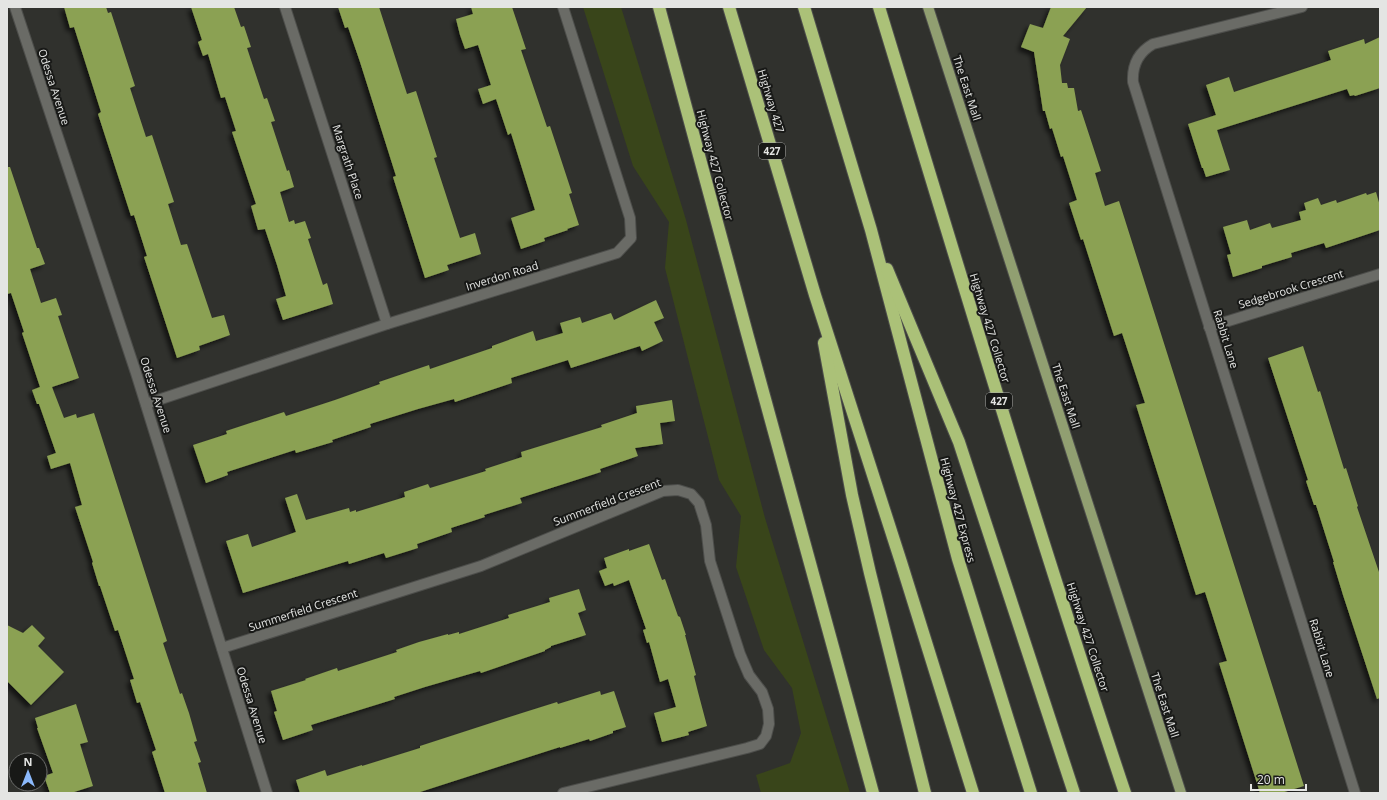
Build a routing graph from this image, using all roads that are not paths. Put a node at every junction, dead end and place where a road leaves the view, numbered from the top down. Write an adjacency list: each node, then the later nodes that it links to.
1 (15, 7): 17 (street, Odessa Avenue)
2 (285, 7): 15 (street, Margrath Place)
3 (563, 7): 15 (street, Inverdon Road)
4 (650, 7): 11 (highway)
5 (659, 7): 11 (highway, Highway 427 Collector)
6 (729, 7): 14 (highway, Highway 427 / 427)
7 (804, 7): 12 (highway)
8 (879, 7): 26 (highway, Highway 427 Collector / 427)
9 (928, 7): 27 (main road, The East Mall)
10 (1302, 7): 16 (street, Rabbit Lane)
11 (683, 96): 21 (highway, Highway 427 Collector)
12 (871, 230): 24 (highway, Highway 427 Express); 25 (highway)
13 (1380, 274): 16 (street, Sedgebrook Crescent)
14 (814, 295): 22 (highway); 23 (highway, 427)
15 (387, 324): 17 (street, Inverdon Road)
16 (1209, 327): 28 (street, Rabbit Lane)
17 (146, 404): 18 (street, Odessa Avenue)
18 (222, 648): 19 (street, Odessa Avenue); 20 (street, Summerfield Crescent)
19 (267, 793)
20 (563, 793)
21 (873, 793)
22 (925, 793)
23 (973, 793)
24 (1030, 793)
25 (1074, 793)
26 (1125, 793)
27 (1181, 793)
28 (1355, 793)

